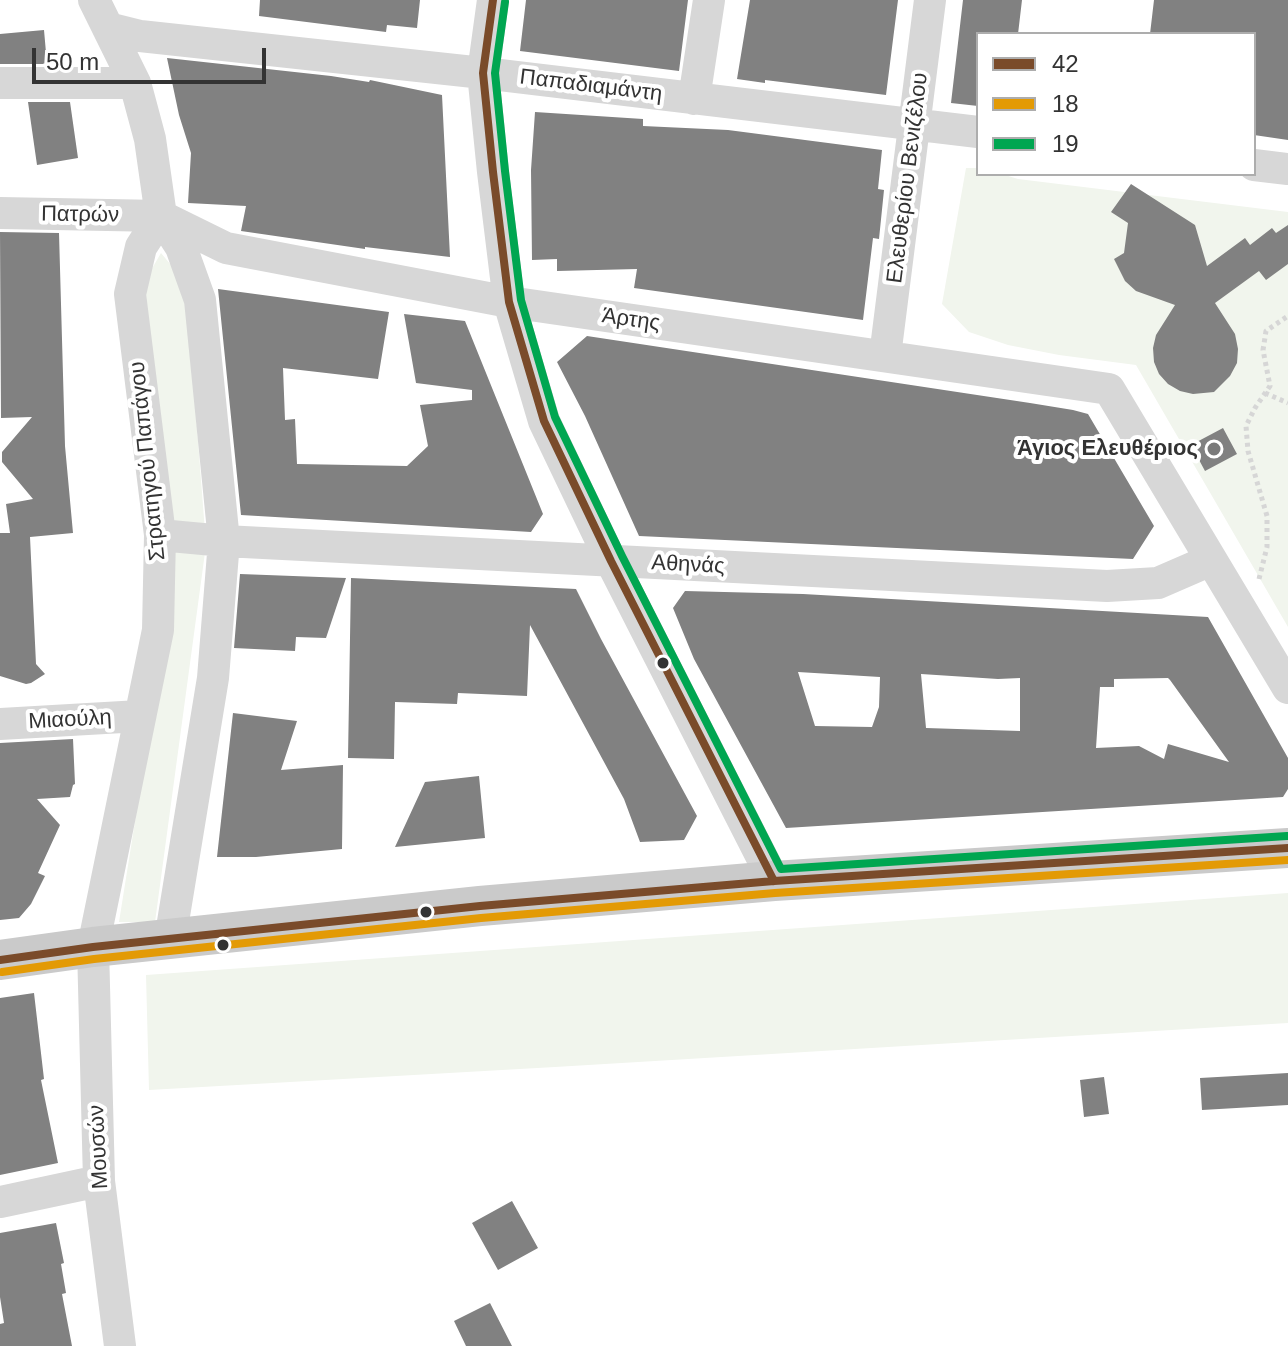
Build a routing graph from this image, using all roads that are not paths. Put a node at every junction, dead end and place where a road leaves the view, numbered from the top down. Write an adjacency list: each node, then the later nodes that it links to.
1 (83, 0): 5 (street)
2 (493, 0): 6 (street)
3 (709, 0): 9 (street)
4 (930, 0): 10 (street, Ελευθερίου Βενιζέλου)
5 (101, 14): 6 (street, Παπαδιαμάντη); 8 (street)
6 (483, 73): 9 (street, Παπαδιαμάντη); 16 (street)
7 (0, 83): 8 (street)
8 (135, 83): 15 (street)
9 (694, 99): 10 (street, Παπαδιαμάντη)
10 (915, 125): 11 (street, Παπαδιαμάντη); 17 (street, Ελευθερίου Βενιζέλου)
11 (976, 132)
12 (1256, 165): 13 (street)
13 (1288, 169)
14 (0, 213): 15 (street, Πατρών)
15 (161, 216): 16 (street, Άρτης); 18 (street, Στρατηγού Παπάγου); 19 (street)
16 (509, 302): 17 (street, Άρτης); 21 (street)
17 (885, 356): 20 (street, Άρτης)
18 (164, 535): 19 (street, Αθηνάς); 23 (street, Στρατηγού Παπάγου)
19 (218, 541): 21 (street, Αθηνάς); 27 (street)
20 (1211, 560): 21 (street, Αθηνάς); 22 (street)
21 (611, 561): 26 (street)
22 (1288, 688)
23 (140, 716): 24 (street, Μιαούλη); 28 (street, Στρατηγού Παπάγου)
24 (0, 724)
25 (1288, 848): 26 (main road)
26 (774, 881): 27 (main road)
27 (170, 940): 28 (main road)
28 (93, 947): 29 (main road); 30 (street, Μουσών)
29 (0, 960)
30 (99, 1181): 31 (street); 32 (street, Μουσών)
31 (0, 1202)
32 (120, 1346)

